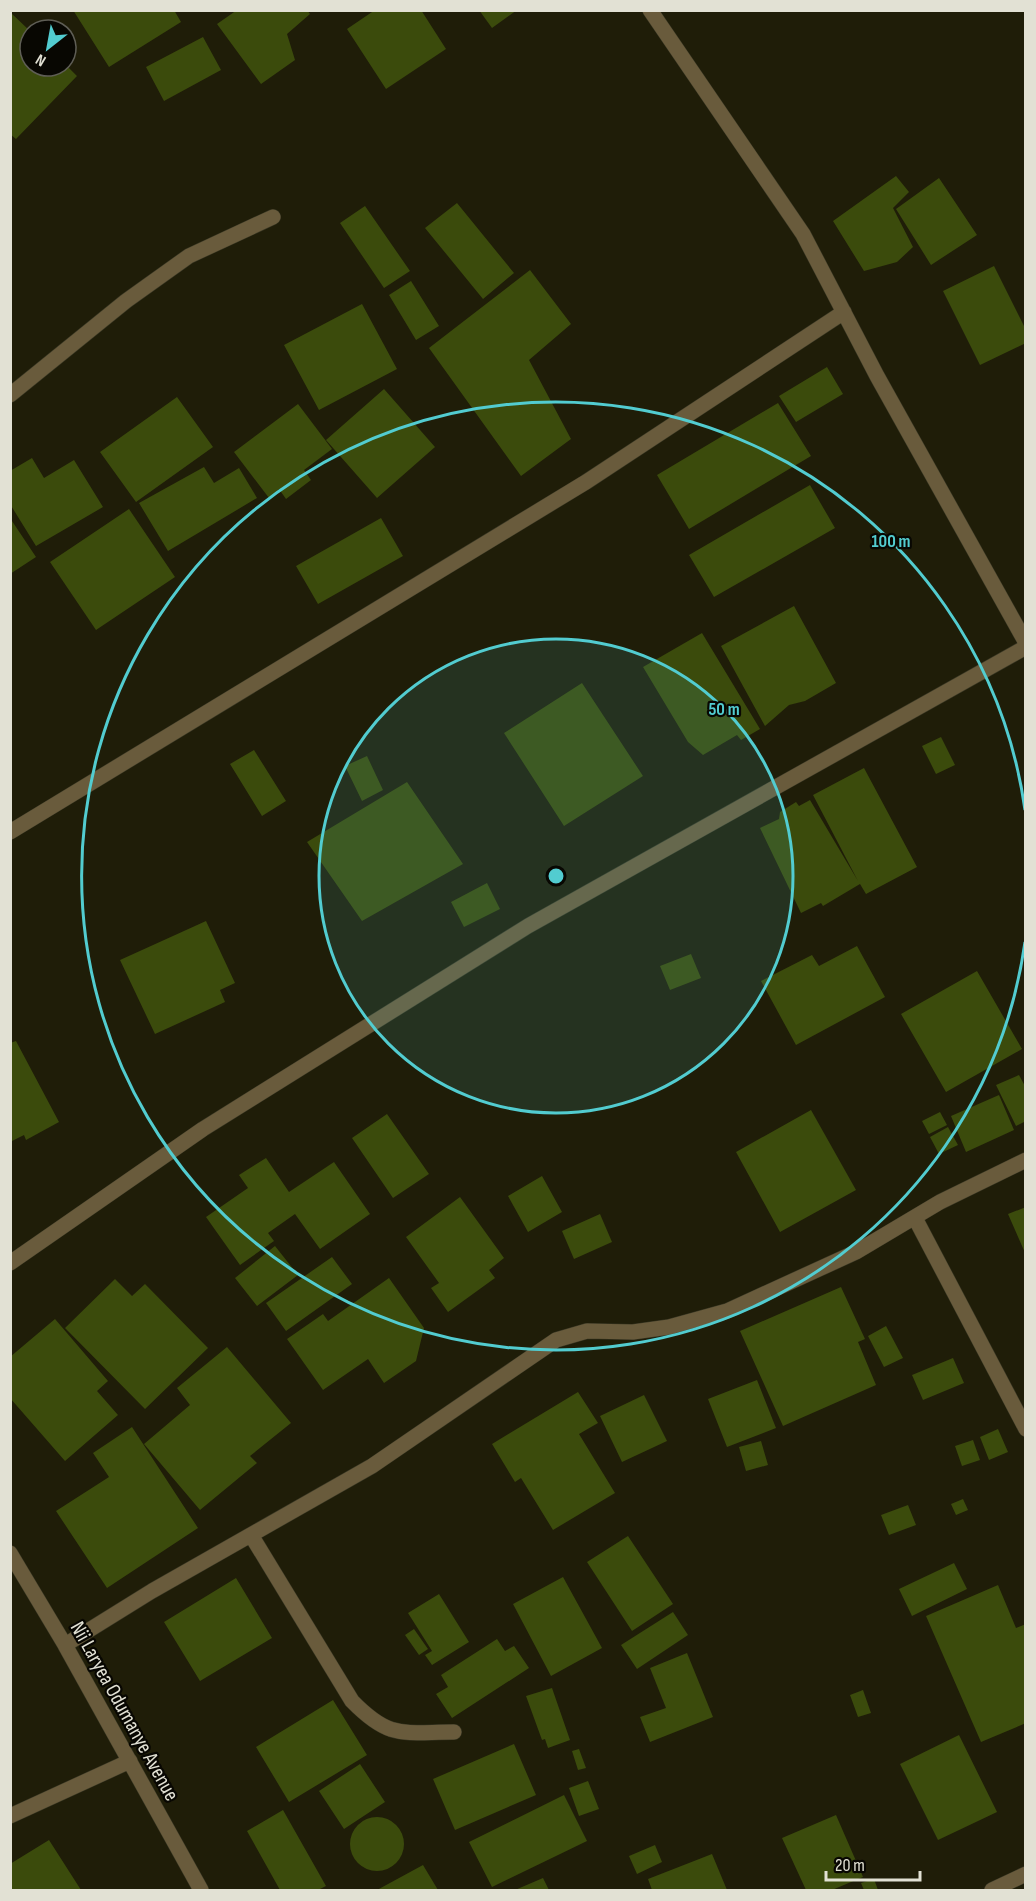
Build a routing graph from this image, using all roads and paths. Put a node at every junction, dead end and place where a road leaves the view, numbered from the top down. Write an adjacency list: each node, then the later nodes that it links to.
1 (650, 10): 3 (street)
2 (273, 217): 4 (street)
3 (844, 312): 5 (street); 6 (street)
4 (10, 395)
5 (1026, 645): 9 (street)
6 (10, 832)
7 (1026, 1160): 8 (street)
8 (915, 1218): 10 (street); 11 (street)
9 (10, 1263)
10 (1026, 1429)
11 (252, 1535): 13 (street); 14 (street)
12 (10, 1553): 13 (street, Nii Laryea Odumanye Avenue)
13 (65, 1645): 15 (street, Nii Laryea Odumanye Avenue)
14 (454, 1732)
15 (130, 1761): 16 (street); 18 (street, Nii Laryea Odumanye Avenue)
16 (10, 1816)
17 (1026, 1874): 19 (street)
18 (201, 1890)
19 (992, 1890)

